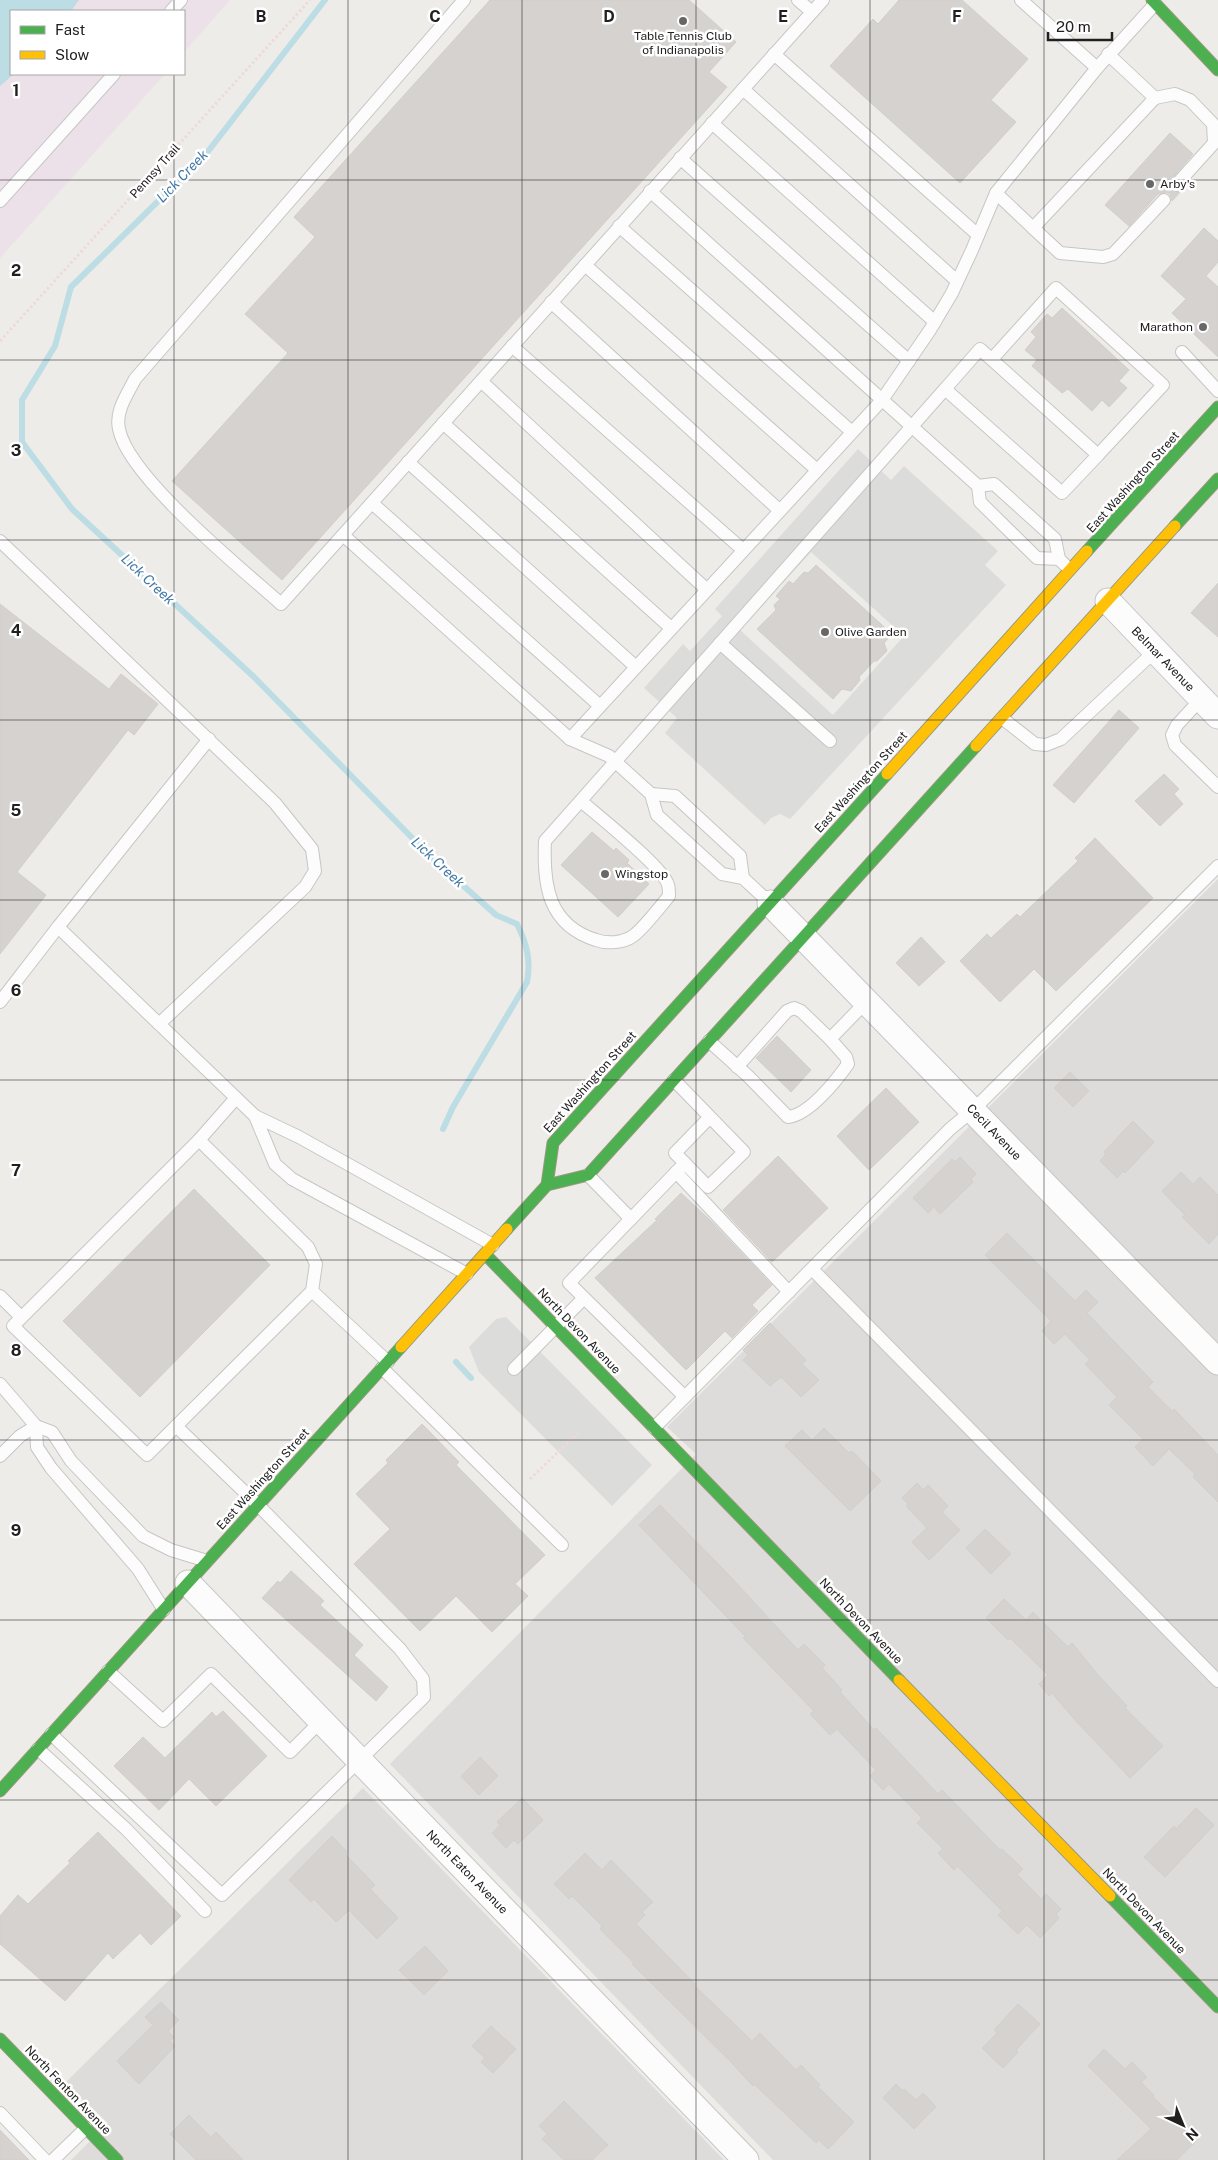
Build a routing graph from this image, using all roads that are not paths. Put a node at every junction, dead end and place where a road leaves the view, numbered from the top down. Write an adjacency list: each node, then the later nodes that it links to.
1 (181, 0): 7 (lane)
2 (464, 0): 49 (lane)
3 (798, 0): 8 (lane)
4 (823, 0): 8 (lane)
5 (1021, 0): 11 (lane)
6 (1153, 2): 10 (lane); 12 (main road)
7 (171, 10)
8 (812, 12): 9 (lane)
9 (774, 54): 14 (lane); 25 (lane)
10 (1108, 54): 11 (lane); 15 (lane)
11 (1096, 68): 20 (lane)
12 (1218, 70)
13 (113, 75): 22 (lane)
14 (743, 89): 16 (lane); 27 (lane)
15 (1155, 98): 18 (lane); 24 (lane)
16 (712, 123): 17 (lane); 29 (lane)
17 (680, 158): 19 (lane); 33 (lane)
18 (1176, 185)
19 (650, 192): 23 (lane); 37 (lane)
20 (996, 193): 24 (lane); 25 (lane)
21 (1164, 200): 24 (lane)
22 (0, 201)
23 (619, 226): 26 (lane); 41 (lane)
24 (1033, 228)
25 (978, 235): 27 (lane)
26 (585, 265): 28 (lane); 44 (lane)
27 (957, 281): 29 (lane)
28 (551, 302): 30 (lane); 48 (lane)
29 (935, 322): 33 (lane)
30 (512, 346): 34 (lane); 51 (lane)
31 (1182, 352): 36 (lane)
32 (992, 359): 35 (lane); 42 (lane); 42 (lane)
33 (909, 361): 37 (lane)
34 (481, 381): 39 (lane); 54 (lane)
35 (945, 388): 40 (lane); 42 (lane)
36 (1218, 391)
37 (882, 400): 40 (lane); 41 (lane)
38 (1218, 407): 53 (main road, East Washington Street)
39 (443, 423): 43 (lane); 56 (lane)
40 (911, 425): 46 (lane); 57 (lane)
41 (852, 432): 44 (lane)
42 (1098, 455)
43 (408, 462): 47 (lane); 59 (lane)
44 (816, 470): 48 (lane)
45 (1218, 479): 55 (main road)
46 (978, 486): 52 (lane); 52 (lane)
47 (372, 503): 49 (lane); 60 (lane)
48 (779, 510): 51 (lane)
49 (343, 535): 63 (lane)
50 (0, 541): 64 (lane)
51 (742, 550): 54 (lane)
52 (1059, 559): 53 (lane)
53 (1071, 570): 72 (main road, East Washington Street)
54 (706, 589): 56 (lane)
55 (1108, 602): 58 (street, Belmar Avenue); 62 (main road)
56 (670, 628): 59 (lane)
57 (720, 643): 65 (lane); 66 (lane)
58 (1155, 651): 61 (street, Belmar Avenue); 62 (lane)
59 (636, 667): 60 (lane)
60 (600, 706): 63 (lane)
61 (1210, 708): 67 (lane)
62 (1002, 718): 74 (main road)
63 (570, 738): 66 (lane)
64 (210, 739): 73 (lane); 77 (lane)
65 (830, 741)
66 (616, 762): 68 (lane); 69 (lane)
67 (1218, 787)
68 (651, 794): 71 (lane); 71 (lane)
69 (581, 801): 69 (lane)
70 (1218, 866): 83 (lane)
71 (742, 878): 72 (lane)
72 (770, 903): 74 (street, Cecil Avenue); 89 (main road, East Washington Street)
73 (58, 927): 76 (lane); 77 (lane)
74 (804, 936): 75 (street, Cecil Avenue); 79 (main road)
75 (867, 1001): 78 (lane); 83 (street, Cecil Avenue)
76 (0, 1002)
77 (159, 1024): 82 (lane)
78 (830, 1040): 80 (lane); 80 (lane)
79 (708, 1041): 80 (lane); 81 (main road)
80 (737, 1067)
81 (674, 1080): 85 (lane); 88 (main road)
82 (236, 1098): 84 (lane); 86 (lane)
83 (973, 1110): 92 (lane); 100 (street, Cecil Avenue)
84 (255, 1116): 91 (lane); 93 (lane)
85 (710, 1118): 87 (lane); 87 (lane)
86 (199, 1140): 94 (lane); 98 (lane)
87 (681, 1167): 90 (lane); 95 (lane)
88 (588, 1175): 89 (main road); 90 (lane)
89 (547, 1185): 91 (main road, East Washington Street)
90 (631, 1219): 97 (lane)
91 (489, 1249): 93 (main road, East Washington Street); 99 (main road, North Devon Avenue)
92 (812, 1269): 95 (lane); 115 (lane)
93 (467, 1274): 101 (main road, East Washington Street)
94 (312, 1291): 101 (lane); 106 (lane)
95 (789, 1292): 104 (lane)
96 (0, 1296): 98 (lane)
97 (584, 1298): 99 (lane); 104 (lane)
98 (21, 1317): 106 (lane)
99 (556, 1327): 102 (lane); 107 (main road, North Devon Avenue)
100 (1218, 1362)
101 (385, 1365): 109 (main road, East Washington Street); 110 (lane)
102 (514, 1369)
103 (0, 1384): 105 (lane)
104 (685, 1397): 107 (lane)
105 (36, 1426): 108 (lane); 111 (lane); 113 (lane)
106 (176, 1426): 109 (lane)
107 (654, 1428): 122 (main road, North Devon Avenue)
108 (0, 1456)
109 (258, 1505): 111 (main road, East Washington Street); 119 (lane)
110 (562, 1545)
111 (207, 1561): 112 (main road, East Washington Street)
112 (188, 1583): 113 (main road, East Washington Street); 116 (street, North Eaton Avenue)
113 (164, 1610): 114 (main road, East Washington Street)
114 (108, 1671): 116 (lane); 117 (main road, East Washington Street)
115 (1218, 1681)
116 (322, 1721): 119 (street, North Eaton Avenue)
117 (51, 1734): 118 (main road, East Washington Street); 119 (lane)
118 (38, 1749): 120 (main road, East Washington Street); 121 (lane)
119 (359, 1760): 129 (street, North Eaton Avenue)
120 (0, 1791)
121 (205, 1911)
122 (1218, 2007)
123 (0, 2039): 125 (main road, North Fenton Avenue)
124 (0, 2113): 126 (lane)
125 (86, 2128): 127 (lane); 128 (main road, North Fenton Avenue)
126 (44, 2160)
127 (54, 2160)
128 (117, 2160)
129 (746, 2160)

